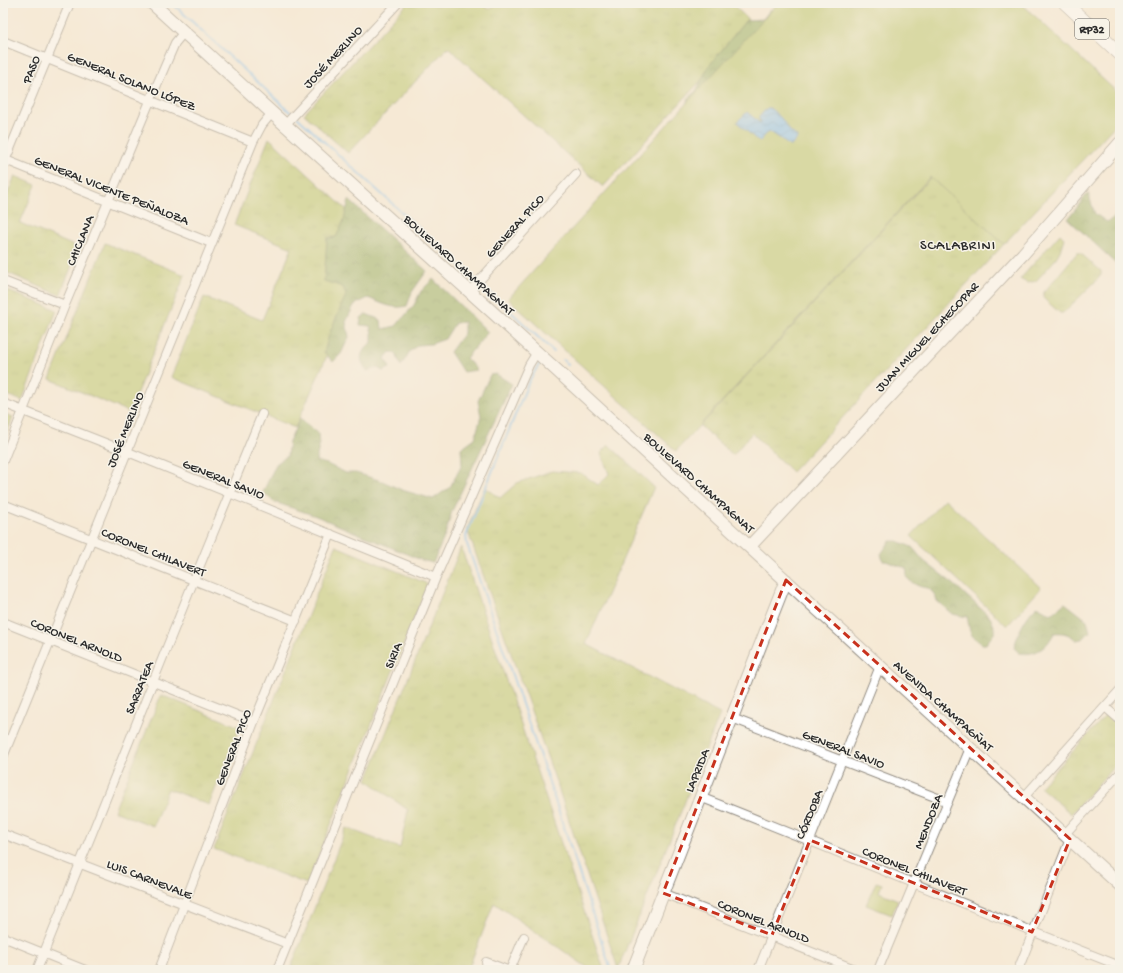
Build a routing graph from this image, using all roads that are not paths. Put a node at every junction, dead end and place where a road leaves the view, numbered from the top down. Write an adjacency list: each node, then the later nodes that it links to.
1 (70, 3): 8 (street, PASO)
2 (152, 3): 5 (main road, BOULEVARD CHAMPAGNAT)
3 (398, 3): 11 (street, JOSÉ MERLINO)
4 (1065, 3): 7 (main road, RP32)
5 (184, 32): 9 (street, CHICLANA); 10 (main road, BOULEVARD CHAMPAGNAT)
6 (3, 40): 8 (street, GENERAL SOLANO LÓPEZ)
7 (1120, 54)
8 (47, 59): 9 (street, GENERAL SOLANO LÓPEZ); 14 (street, PASO)
9 (150, 101): 12 (street, GENERAL SOLANO LÓPEZ); 16 (street, CHICLANA)
10 (272, 113): 11 (main road, BOULEVARD CHAMPAGNAT); 12 (street, JOSÉ MERLINO)
11 (285, 125): 19 (main road, BOULEVARD CHAMPAGNAT)
12 (253, 142): 17 (street, JOSÉ MERLINO)
13 (1120, 143): 31 (main road, JUAN MIGUEL ECHECOPAR)
14 (4, 161): 16 (street, GENERAL VICENTE PEÑALOZA)
15 (576, 174): 19 (street, GENERAL PICO)
16 (109, 200): 17 (street, GENERAL VICENTE PEÑALOZA); 20 (street, CHICLANA)
17 (211, 243): 25 (street, JOSÉ MERLINO)
18 (3, 281): 20 (street)
19 (469, 292): 21 (main road, BOULEVARD CHAMPAGNAT)
20 (65, 305): 23 (street, CHICLANA)
21 (537, 352): 31 (main road, BOULEVARD CHAMPAGNAT); 32 (street, SIRIA)
22 (3, 403): 23 (street, GENERAL SAVIO)
23 (23, 411): 25 (street, GENERAL SAVIO); 26 (street, CHICLANA)
24 (262, 414): 27 (street, SARRATEA)
25 (128, 452): 27 (street, GENERAL SAVIO); 30 (street, JOSÉ MERLINO)
26 (3, 461)
27 (230, 493): 29 (street, GENERAL SAVIO); 33 (street, SARRATEA)
28 (3, 504): 30 (street, CORONEL CHILAVERT)
29 (331, 534): 32 (street, GENERAL SAVIO); 35 (street, GENERAL PICO)
30 (91, 539): 33 (street, CORONEL CHILAVERT); 37 (street, JOSÉ MERLINO)
31 (750, 546): 34 (main road, AVENIDA CHAMPAGÑAT)
32 (436, 577): 65 (street, SIRIA)
33 (194, 580): 35 (street, CORONEL CHILAVERT); 39 (street, SARRATEA)
34 (786, 580): 38 (main road, AVENIDA CHAMPAGÑAT); 42 (main road, LAPRIDA)
35 (296, 621): 44 (street, GENERAL PICO)
36 (3, 622): 37 (street, CORONEL ARNOLD)
37 (50, 641): 39 (street, CORONEL ARNOLD); 45 (street, JOSÉ MERLINO)
38 (880, 666): 46 (main road, AVENIDA CHAMPAGÑAT); 48 (street, CÓRDOBA)
39 (153, 682): 44 (street, CORONEL ARNOLD); 56 (street, SARRATEA)
40 (1120, 690): 41 (street)
41 (1106, 707): 43 (street); 51 (street)
42 (732, 718): 48 (street, GENERAL SAVIO); 50 (main road, LAPRIDA)
43 (1120, 720)
44 (254, 722): 60 (street, GENERAL PICO)
45 (7, 737): 47 (street, JOSÉ MERLINO)
46 (970, 748): 51 (main road, AVENIDA CHAMPAGÑAT); 52 (street, MENDOZA)
47 (3, 758)
48 (842, 760): 52 (street, GENERAL SAVIO); 55 (street, CÓRDOBA)
49 (1120, 773): 54 (street)
50 (700, 797): 55 (street, CORONEL CHILAVERT); 59 (main road, LAPRIDA)
51 (1024, 798): 54 (main road, AVENIDA CHAMPAGÑAT)
52 (948, 802): 57 (street, MENDOZA)
53 (3, 834): 56 (street, LUIS CARNEVALE)
54 (1067, 836): 58 (main road, AVENIDA CHAMPAGÑAT); 61 (street)
55 (810, 840): 57 (street, CORONEL CHILAVERT); 62 (street, CÓRDOBA)
56 (80, 863): 60 (street, LUIS CARNEVALE); 66 (street, SARRATEA)
57 (915, 883): 61 (street, CORONEL CHILAVERT); 78 (street, MENDOZA)
58 (1120, 884)
59 (662, 893): 62 (street, CORONEL ARNOLD); 75 (main road, LAPRIDA)
60 (184, 904): 65 (street, LUIS CARNEVALE); 71 (street, GENERAL PICO)
61 (1032, 932): 68 (street, CORONEL CHILAVERT); 79 (street)
62 (772, 936): 76 (street, CÓRDOBA); 77 (street, CORONEL ARNOLD)
63 (3, 937): 66 (street)
64 (524, 937): 74 (street)
65 (288, 944): 72 (street, SIRIA)
66 (44, 954): 69 (street, SARRATEA); 70 (street)
67 (486, 962): 73 (street)
68 (1120, 966)
69 (37, 970)
70 (85, 970)
71 (159, 970)
72 (277, 970)
73 (507, 970)
74 (510, 970)
75 (633, 970)
76 (758, 970)
77 (856, 970)
78 (878, 970)
79 (1018, 970)

